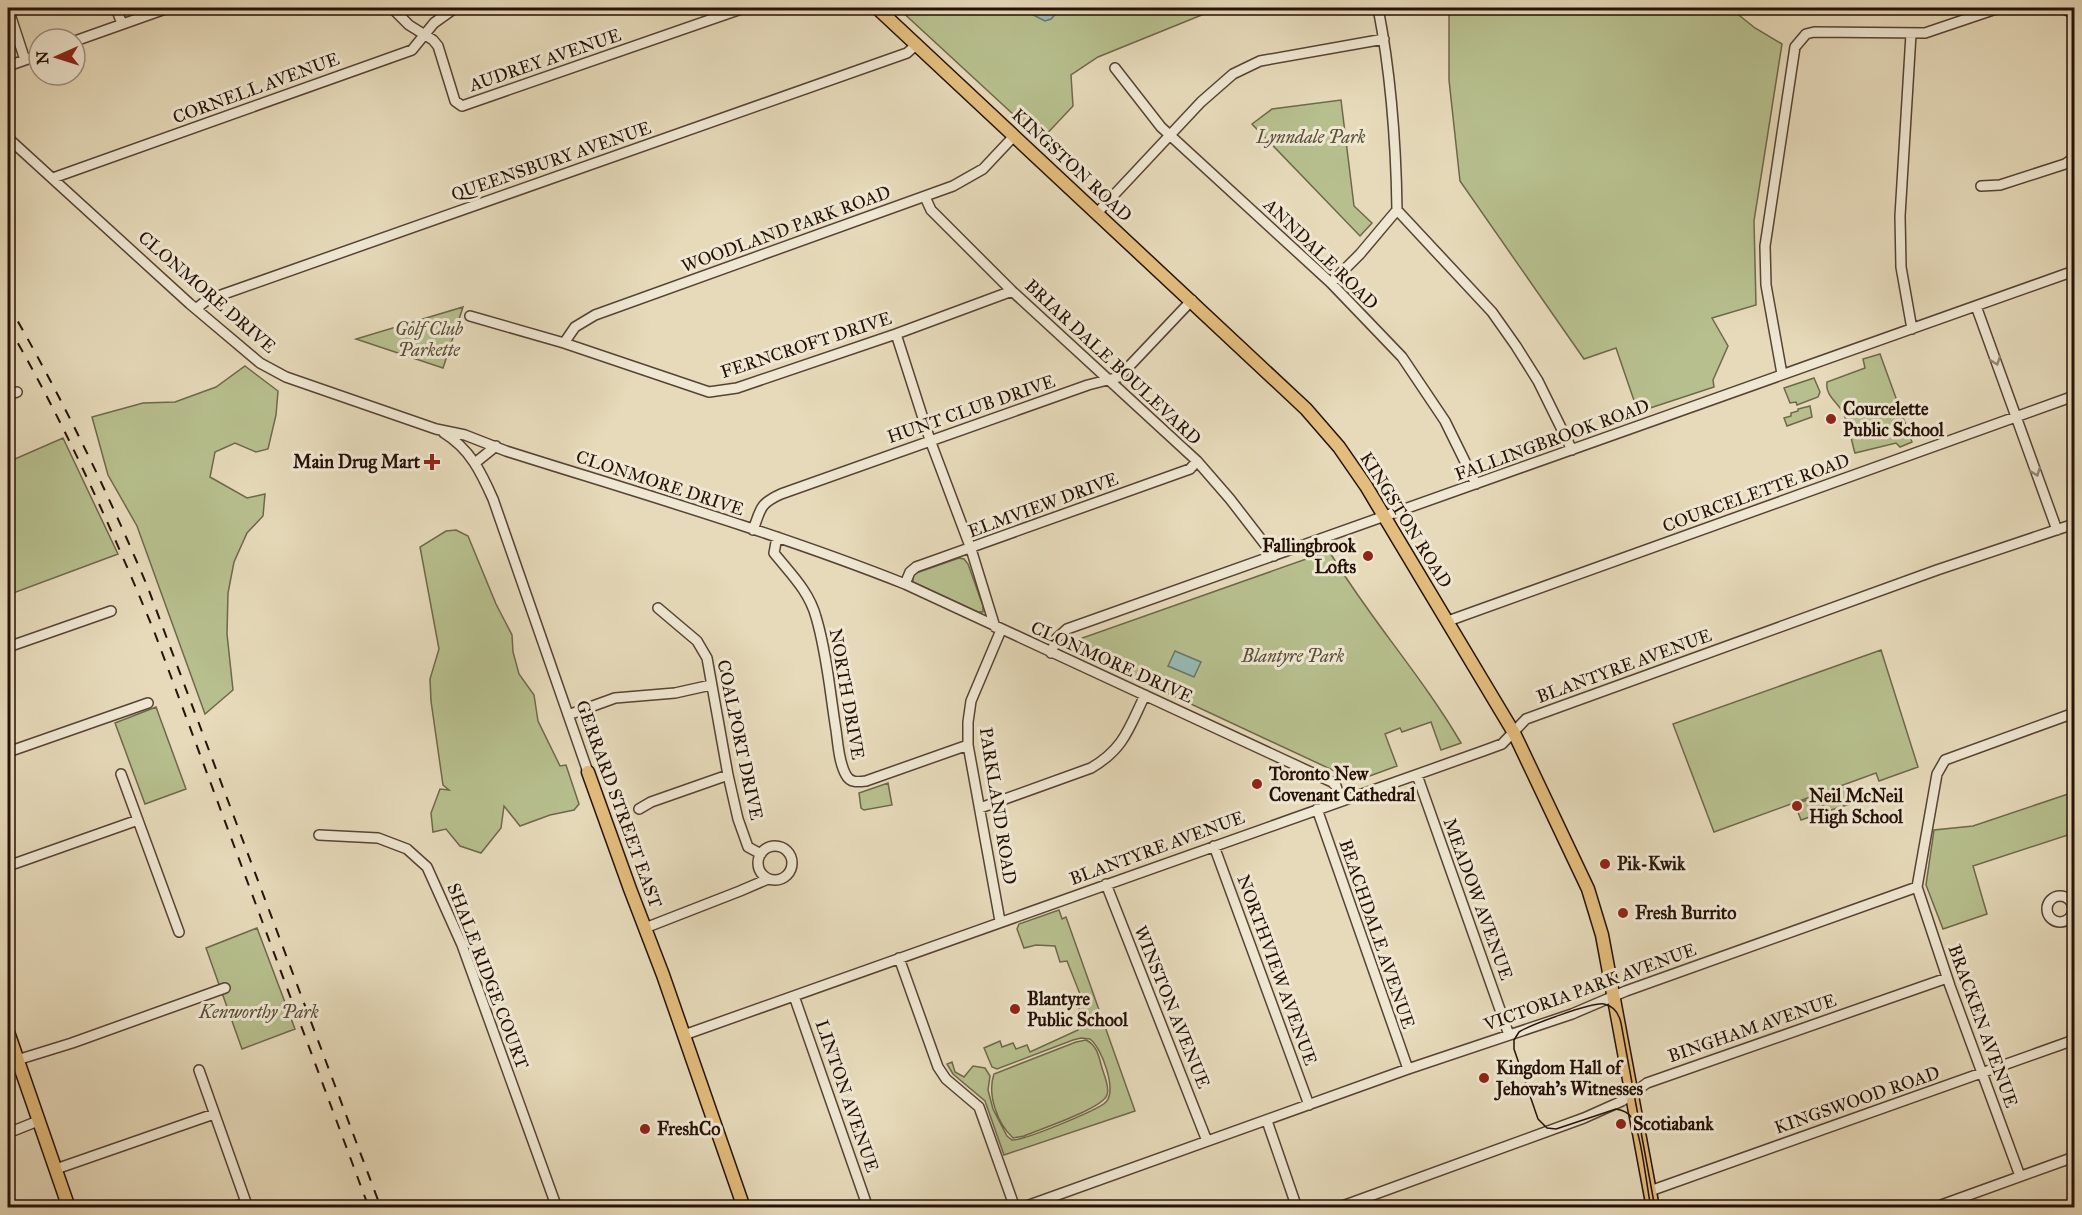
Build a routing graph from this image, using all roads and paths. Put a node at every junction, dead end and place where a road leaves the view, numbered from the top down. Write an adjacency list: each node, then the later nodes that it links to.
1 (8, 8): 18 (street)
2 (116, 8): 12 (street)
3 (168, 8): 12 (street)
4 (392, 8): 14 (street)
5 (456, 8): 14 (street, CORNELL AVENUE)
6 (744, 8): 14 (street, AUDREY AVENUE)
7 (877, 8): 17 (main road, KINGSTON ROAD)
8 (1378, 8): 16 (street)
9 (1999, 8): 13 (street)
10 (2062, 8): 11 (street)
11 (2074, 14)
12 (122, 24): 15 (street)
13 (1911, 34): 37 (street); 40 (street)
14 (423, 35): 25 (street, CORNELL AVENUE)
15 (87, 37)
16 (1384, 39): 21 (street); 28 (street)
17 (916, 45): 22 (main road, KINGSTON ROAD); 35 (street, QUEENSBURY AVENUE)
18 (26, 60): 19 (street)
19 (8, 66)
20 (1115, 68): 21 (street, ANNDALE ROAD)
21 (1170, 135): 29 (street); 31 (street, ANNDALE ROAD)
22 (1014, 136): 27 (street, WOODLAND PARK ROAD); 29 (main road, KINGSTON ROAD)
23 (8, 138): 25 (street, CLONMORE DRIVE)
24 (2074, 158): 26 (street)
25 (53, 178): 35 (street, CLONMORE DRIVE)
26 (1981, 186)
27 (925, 197): 32 (street, BRIAR DALE BOULEVARD); 39 (street, WOODLAND PARK ROAD)
28 (1397, 210): 31 (street); 47 (street)
29 (1097, 213): 33 (main road, KINGSTON ROAD)
30 (2074, 271): 34 (street, FALLINGBROOK ROAD)
31 (1331, 283): 50 (street, ANNDALE ROAD)
32 (1012, 291): 38 (street, FERNCROFT DRIVE); 41 (street, BRIAR DALE BOULEVARD)
33 (1192, 300): 41 (street, HUNT CLUB DRIVE); 51 (main road, KINGSTON ROAD)
34 (1976, 306): 37 (street, FALLINGBROOK ROAD); 43 (street, one-way to 43)
35 (197, 309): 44 (street, CLONMORE DRIVE)
36 (470, 316): 39 (street, FERNCROFT DRIVE)
37 (1912, 328): 40 (street, FALLINGBROOK ROAD)
38 (896, 334): 39 (street, FERNCROFT DRIVE); 45 (street)
39 (564, 343)
40 (1782, 374): 47 (street, FALLINGBROOK ROAD)
41 (1109, 380): 45 (street, HUNT CLUB DRIVE); 48 (street, BRIAR DALE BOULEVARD)
42 (2074, 396): 43 (street, COURCELETTE ROAD)
43 (2017, 417): 54 (street, one-way to 54); 61 (street, COURCELETTE ROAD)
44 (436, 429): 46 (street, CLONMORE DRIVE); 49 (street, GERRARD STREET EAST)
45 (930, 440): 53 (street, HUNT CLUB DRIVE); 56 (street)
46 (496, 446): 49 (street); 53 (street, CLONMORE DRIVE)
47 (1572, 450): 50 (street, FALLINGBROOK ROAD)
48 (1197, 461): 56 (street, ELMVIEW DRIVE); 57 (street, BRIAR DALE BOULEVARD)
49 (476, 463): 69 (street, GERRARD STREET EAST)
50 (1476, 484): 51 (street, FALLINGBROOK ROAD)
51 (1386, 517): 57 (street, FALLINGBROOK ROAD); 61 (main road, KINGSTON ROAD)
52 (2074, 524): 54 (street, BLANTYRE AVENUE)
53 (753, 530): 55 (street, CLONMORE DRIVE)
54 (2057, 530): 70 (street, BLANTYRE AVENUE)
55 (777, 537): 58 (street, CLONMORE DRIVE); 71 (street, NORTH DRIVE)
56 (970, 549): 58 (street, ELMVIEW DRIVE); 62 (street)
57 (1274, 556): 64 (street, FALLINGBROOK ROAD)
58 (904, 584): 62 (street, CLONMORE DRIVE)
59 (658, 608): 65 (street, COALPORT DRIVE)
60 (111, 611): 63 (street)
61 (1448, 621): 70 (main road, KINGSTON ROAD)
62 (998, 628): 64 (street, CLONMORE DRIVE); 71 (street, PARKLAND ROAD)
63 (8, 647)
64 (1051, 653): 66 (street, CLONMORE DRIVE)
65 (711, 685): 69 (street); 75 (street, COALPORT DRIVE)
66 (1145, 695): 77 (street, CLONMORE DRIVE); 78 (street)
67 (148, 703): 72 (street)
68 (2074, 713): 88 (street)
69 (568, 715): 73 (street, GERRARD STREET EAST)
70 (1514, 733): 76 (street, BLANTYRE AVENUE); 96 (main road, KINGSTON ROAD)
71 (968, 745): 78 (street, PARKLAND ROAD)
72 (8, 752)
73 (588, 772): 90 (main road, GERRARD STREET EAST)
74 (122, 774): 81 (street)
75 (728, 775): 79 (street); 84 (street, COALPORT DRIVE)
76 (1417, 775): 77 (street, BLANTYRE AVENUE); 99 (street, MEADOW AVENUE)
77 (1341, 801): 80 (street, BLANTYRE AVENUE)
78 (980, 808): 89 (street, PARKLAND ROAD)
79 (639, 809)
80 (1317, 809): 83 (street, BLANTYRE AVENUE); 102 (street, BEACHDALE AVENUE)
81 (138, 820): 85 (street); 91 (street)
82 (319, 835): 120 (street, SHALE RIDGE COURT)
83 (1214, 846): 87 (street, BLANTYRE AVENUE); 106 (street, NORTHVIEW AVENUE)
84 (761, 854): 86 (street, COALPORT DRIVE); 86 (street)
85 (8, 866)
86 (768, 879): 90 (street)
87 (1106, 884): 89 (street, BLANTYRE AVENUE); 111 (street, WINSTON AVENUE)
88 (1917, 887): 93 (street, BRACKEN AVENUE); 96 (street, VICTORIA PARK AVENUE)
89 (1000, 921): 92 (street, BLANTYRE AVENUE)
90 (645, 928): 98 (main road, GERRARD STREET EAST)
91 (179, 932)
92 (899, 958): 95 (street, BLANTYRE AVENUE); 123 (street)
93 (1947, 978): 104 (street, BRACKEN AVENUE); 105 (street, BINGHAM AVENUE)
94 (225, 988): 101 (street)
95 (794, 996): 98 (street, BLANTYRE AVENUE); 122 (street, LINTON AVENUE)
96 (1614, 997): 99 (street, VICTORIA PARK AVENUE); 105 (main road, KINGSTON ROAD)
97 (8, 1032): 101 (main road)
98 (684, 1035): 121 (main road, GERRARD STREET EAST)
99 (1509, 1035): 102 (street, VICTORIA PARK AVENUE)
100 (2074, 1040): 104 (street, KINGSWOOD ROAD)
101 (17, 1060): 109 (main road)
102 (1408, 1069): 106 (street, VICTORIA PARK AVENUE)
103 (199, 1070): 107 (street)
104 (1982, 1074): 114 (street, BRACKEN AVENUE); 115 (street, KINGSWOOD ROAD)
105 (1632, 1095): 115 (main road, KINGSTON ROAD); 126 (street, BINGHAM AVENUE)
106 (1310, 1105): 108 (street, VICTORIA PARK AVENUE)
107 (214, 1114): 113 (street); 116 (street)
108 (1267, 1121): 111 (street, VICTORIA PARK AVENUE); 125 (street)
109 (38, 1122): 110 (street); 113 (main road)
110 (8, 1133)
111 (1207, 1142): 124 (street, VICTORIA PARK AVENUE)
112 (2074, 1157): 114 (street)
113 (56, 1169): 118 (main road)
114 (2020, 1176): 127 (street)
115 (1650, 1191): 117 (main road, KINGSTON ROAD)
116 (247, 1205): 119 (street)
117 (1649, 1207)
118 (69, 1208)
119 (232, 1208)
120 (556, 1208)
121 (744, 1208)
122 (868, 1208)
123 (1015, 1208)
124 (1021, 1208)
125 (1297, 1208)
126 (1337, 1208)
127 (1933, 1208)

